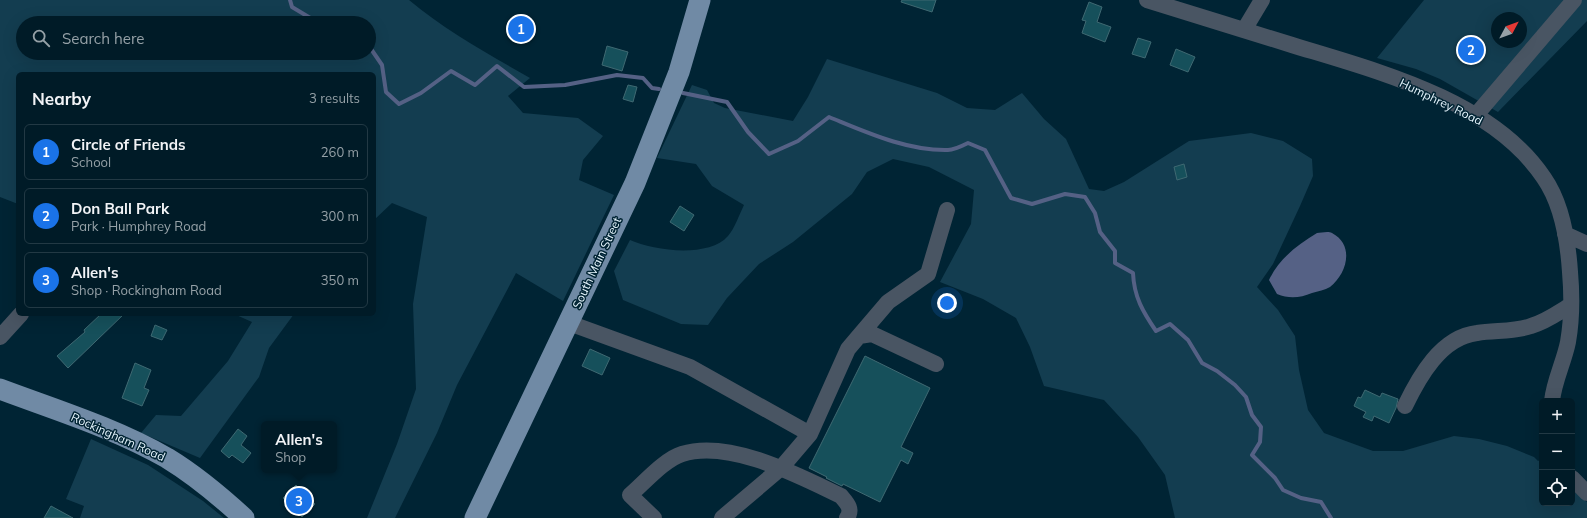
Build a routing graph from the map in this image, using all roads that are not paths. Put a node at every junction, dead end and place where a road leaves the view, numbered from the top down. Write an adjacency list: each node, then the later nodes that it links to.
1 (700, 0): 12 (main road, South Main Street)
2 (1147, 0): 5 (street, Humphrey Road)
3 (1262, 0): 5 (street)
4 (1574, 0): 6 (street)
5 (1244, 30): 6 (street, Humphrey Road)
6 (1476, 115): 8 (street, Humphrey Road)
7 (947, 210): 13 (street)
8 (1565, 234): 9 (street); 10 (street, Humphrey Road)
9 (1587, 244)
10 (1571, 305): 17 (street, Humphrey Road); 18 (street)
11 (19, 316): 14 (street)
12 (569, 323): 19 (street); 24 (main road, South Main Street)
13 (859, 336): 15 (street); 19 (street)
14 (0, 338)
15 (936, 364)
16 (0, 389): 23 (main road, Rockingham Road)
17 (1553, 398)
18 (1405, 406)
19 (810, 434): 20 (street)
20 (781, 468): 25 (street); 26 (street); 27 (street)
21 (1575, 481): 22 (street)
22 (1587, 493)
23 (244, 518)
24 (475, 518)
25 (654, 518)
26 (722, 518)
27 (847, 518)

